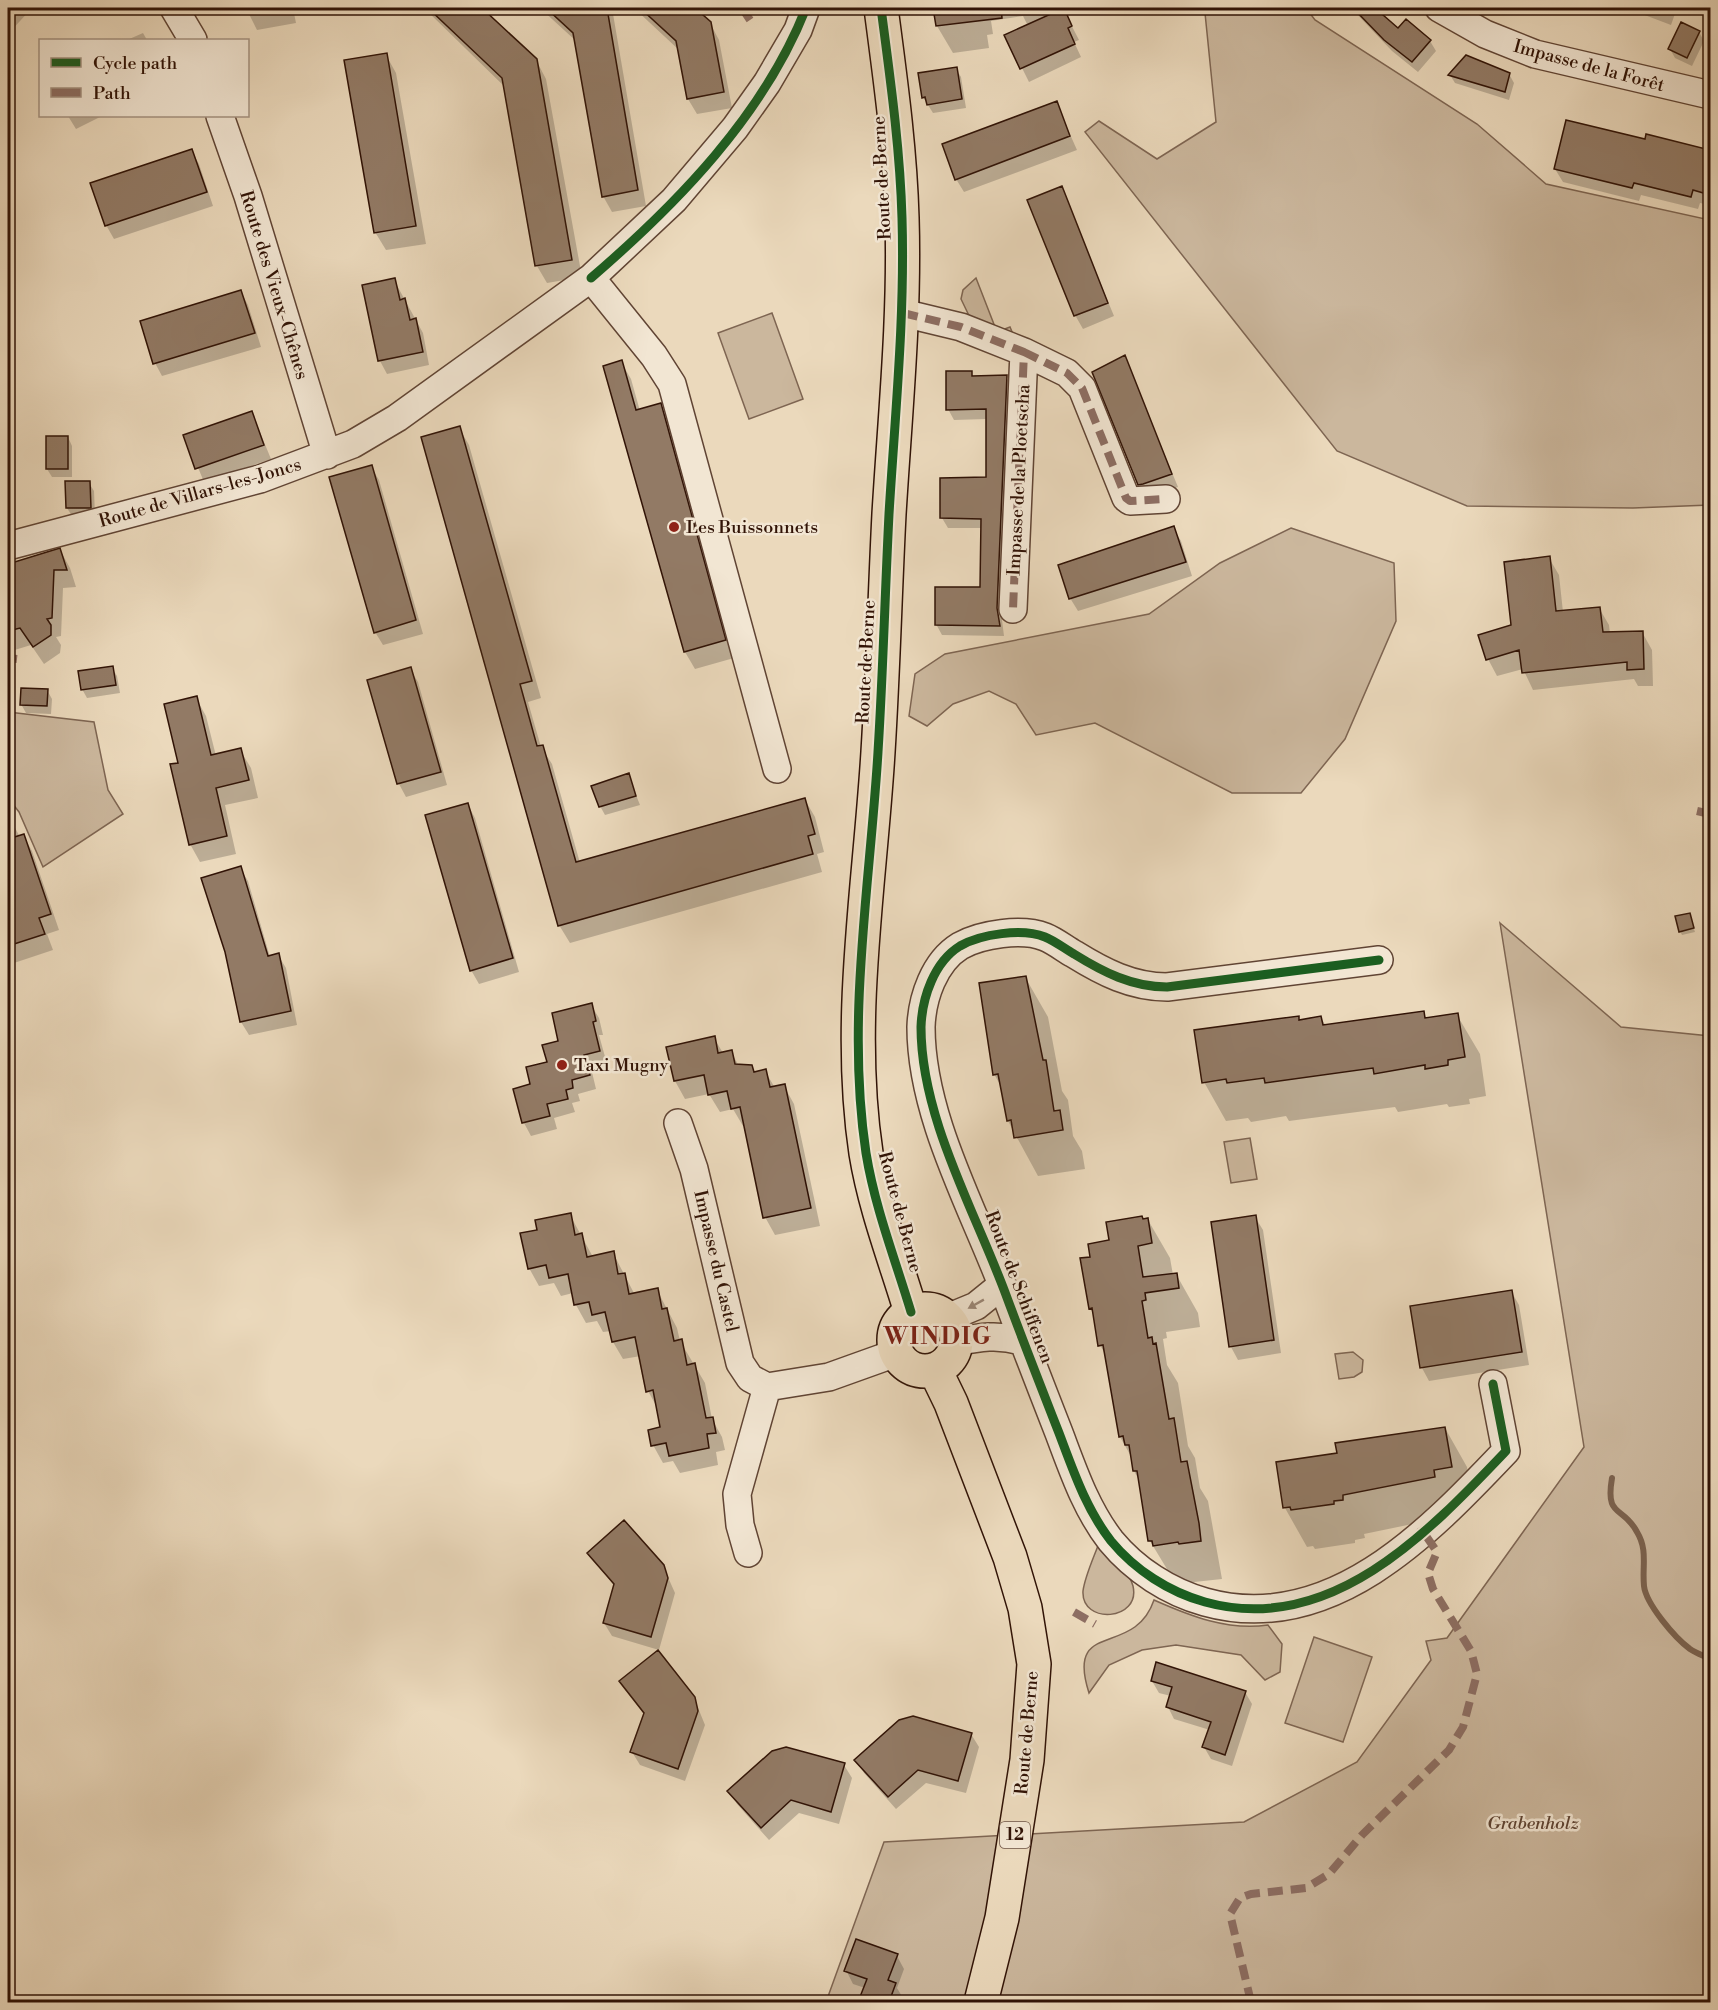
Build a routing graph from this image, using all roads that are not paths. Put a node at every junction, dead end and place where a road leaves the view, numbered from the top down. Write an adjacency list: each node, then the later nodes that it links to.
1 (174, 8): 5 (street)
2 (807, 8): 8 (street, Route de Villars-les-Joncs)
3 (881, 8): 9 (main road, Route de Berne)
4 (1439, 8): 6 (street, Impasse de la Forêt)
5 (192, 39)
6 (1710, 95)
7 (220, 117): 11 (street, Route des Vieux-Chênes)
8 (591, 278): 11 (street, Route de Villars-les-Joncs); 15 (street)
9 (903, 313): 10 (street, Impasse de la Ploetscha); 19 (main road, Route de Berne)
10 (1024, 352): 12 (street, Impasse de la Ploetscha); 14 (street, Impasse de la Ploetscha)
11 (327, 455): 13 (street, Route de Villars-les-Joncs)
12 (1166, 499)
13 (8, 546)
14 (1013, 609)
15 (777, 769)
16 (1379, 960): 18 (street, Route de Schiffenen)
17 (678, 1123): 25 (street, Impasse du Castel)
18 (1002, 1285): 20 (street, Route de Schiffenen, one-way to 20); 21 (street, Route de Schiffenen)
19 (911, 1312): 20 (main road); 22 (main road)
20 (951, 1330): 21 (street, Route de Schiffenen); 23 (main road)
21 (1022, 1341): 24 (street, Route de Schiffenen)
22 (896, 1353): 23 (main road); 25 (street)
23 (935, 1370): 27 (main road, Route de Berne / 12)
24 (1493, 1384)
25 (767, 1387): 26 (street)
26 (748, 1553)
27 (981, 2002)

